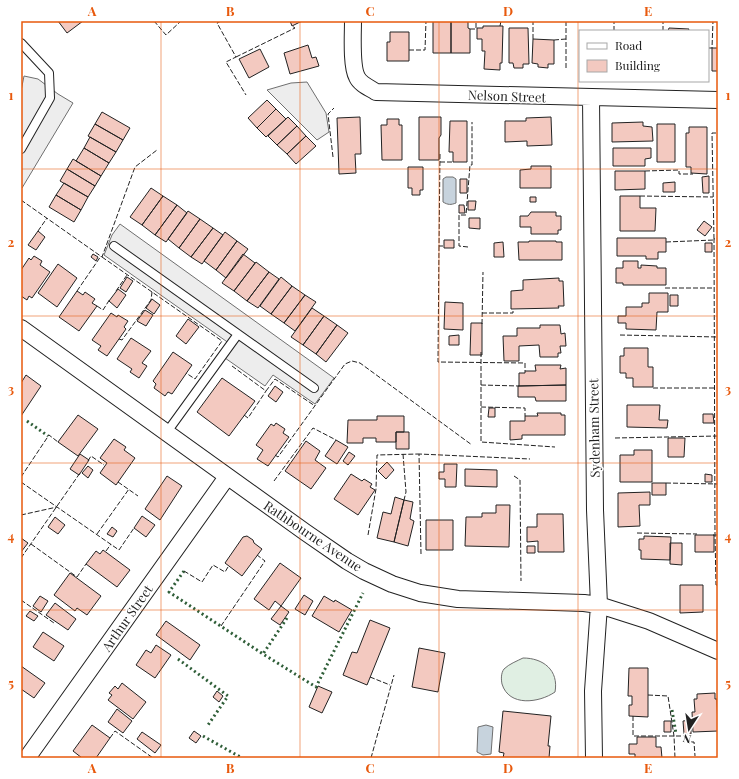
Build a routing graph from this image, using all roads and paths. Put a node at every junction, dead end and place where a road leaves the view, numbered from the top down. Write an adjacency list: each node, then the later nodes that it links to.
1 (353, 21): 3 (street, Nelson Street)
2 (21, 43): 5 (lane)
3 (591, 98): 4 (street, Nelson Street); 12 (street, Sydenham Street)
4 (718, 100)
5 (21, 149)
6 (114, 246): 8 (lane)
7 (21, 328): 10 (street, Rathbourne Avenue)
8 (238, 334): 9 (lane); 10 (lane)
9 (314, 388)
10 (167, 432): 11 (street, Rathbourne Avenue)
11 (227, 477): 12 (street, Rathbourne Avenue); 14 (street, Arthur Street)
12 (600, 605): 13 (street, Rathbourne Avenue); 15 (street, Sydenham Street)
13 (718, 651)
14 (27, 758)
15 (594, 758)

